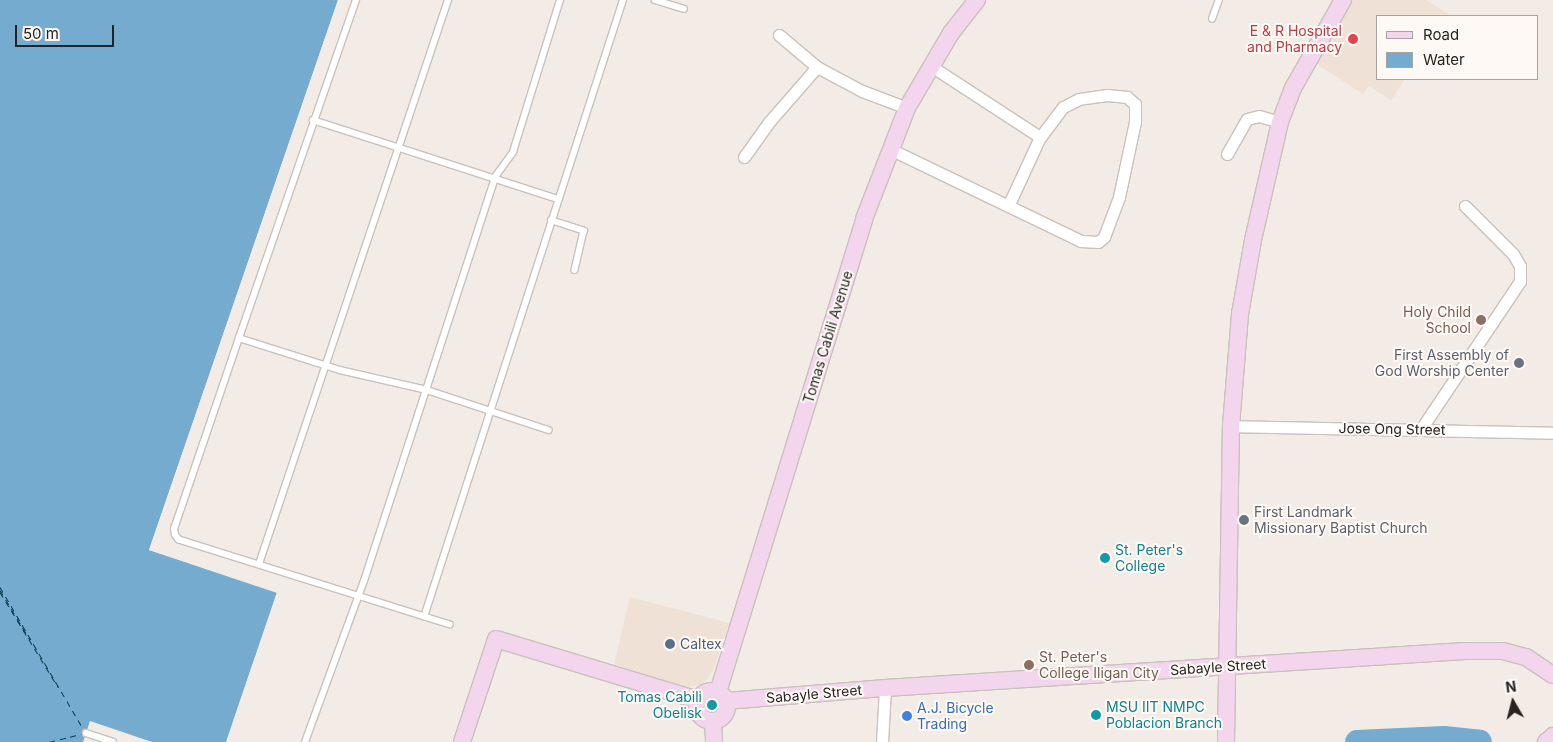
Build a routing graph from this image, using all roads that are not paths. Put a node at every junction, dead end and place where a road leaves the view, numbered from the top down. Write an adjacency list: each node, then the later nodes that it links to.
1 (356, 0): 15 (lane)
2 (448, 0): 18 (lane)
3 (560, 0): 22 (lane)
4 (623, 0): 23 (lane)
5 (655, 0): 9 (lane)
6 (976, 0): 12 (street, Tomas Cabili Avenue)
7 (1219, 0): 10 (lane)
8 (1343, 0): 16 (street)
9 (684, 9)
10 (1212, 19)
11 (779, 35): 13 (street)
12 (931, 66): 14 (street, Tomas Cabili Avenue); 17 (street)
13 (817, 67): 14 (street); 21 (street)
14 (907, 108): 19 (street, Tomas Cabili Avenue)
15 (313, 120): 18 (lane); 28 (lane)
16 (1280, 122): 20 (street); 32 (street)
17 (1040, 138): 24 (street); 24 (street)
18 (396, 147): 22 (lane); 29 (lane)
19 (890, 148): 24 (street); 43 (street, Tomas Cabili Avenue)
20 (1227, 154)
21 (744, 156)
22 (495, 177): 23 (lane); 30 (lane)
23 (558, 199): 26 (lane)
24 (1009, 204)
25 (1465, 206): 33 (street)
26 (551, 220): 27 (lane); 31 (lane)
27 (575, 270)
28 (239, 338): 29 (lane); 36 (lane)
29 (324, 365): 30 (lane); 36 (lane)
30 (427, 390): 31 (lane); 37 (lane)
31 (488, 411): 34 (lane); 38 (lane)
32 (1231, 426): 33 (street, Jose Ong Street); 40 (street)
33 (1421, 429): 35 (street, Jose Ong Street)
34 (549, 430)
35 (1553, 433)
36 (259, 564): 37 (lane)
37 (360, 595): 38 (lane); 49 (lane)
38 (424, 617): 39 (lane)
39 (450, 625)
40 (1226, 667): 41 (street, Sabayle Street); 42 (street, Sabayle Street); 53 (street)
41 (1553, 675)
42 (885, 688): 43 (street, Sabayle Street); 52 (street)
43 (722, 696): 44 (street); 45 (street)
44 (698, 700): 45 (street); 50 (street)
45 (713, 721): 51 (street)
46 (86, 733): 48 (lane)
47 (1553, 736): 54 (street)
48 (113, 742)
49 (305, 742)
50 (462, 742)
51 (714, 742)
52 (882, 742)
53 (1226, 742)
54 (1546, 742)

